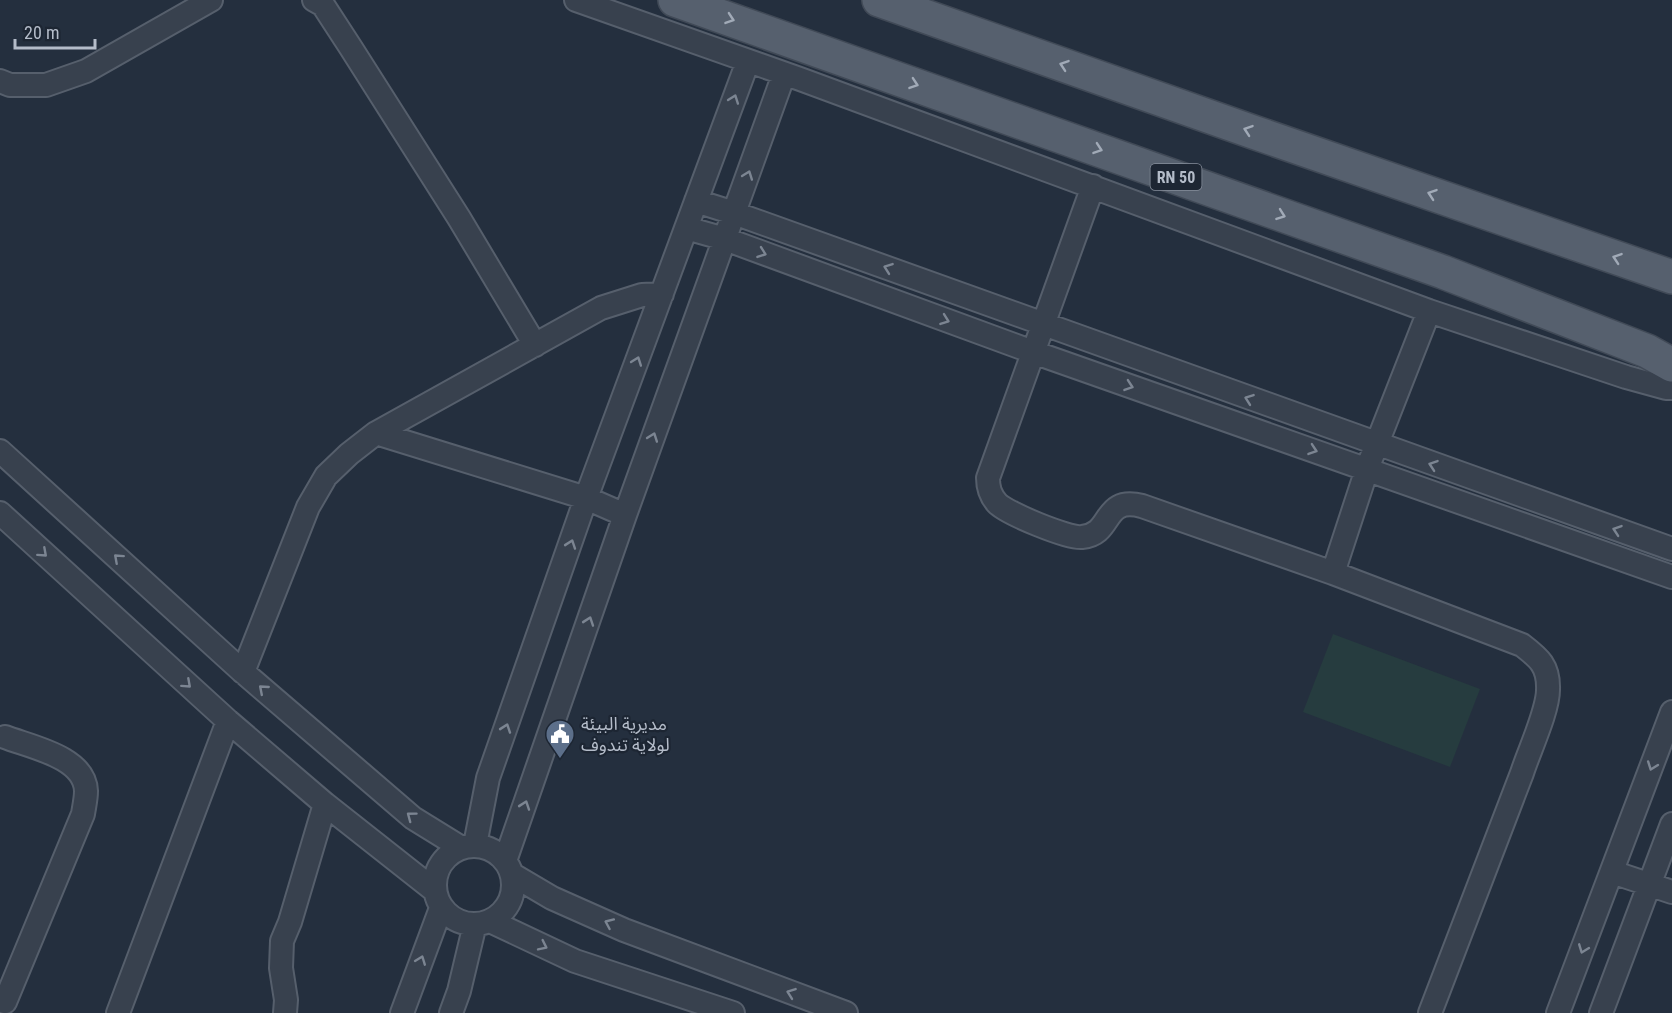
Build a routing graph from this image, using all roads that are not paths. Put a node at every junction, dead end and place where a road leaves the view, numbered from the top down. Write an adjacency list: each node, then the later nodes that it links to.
1 (211, 0): 8 (street)
2 (314, 0): 18 (street)
3 (576, 0): 6 (street)
4 (675, 0): 20 (main road, RN 50, one-way to 20)
5 (879, 0): 14 (main road, one-way to 5)
6 (748, 61): 7 (street); 10 (street, one-way to 6)
7 (784, 74): 9 (street); 11 (street, one-way to 7)
8 (0, 81)
9 (1093, 186): 16 (street); 17 (street)
10 (696, 201): 11 (street); 12 (street)
11 (734, 213): 13 (street); 17 (street, one-way to 11)
12 (686, 228): 13 (street); 15 (street)
13 (725, 239): 19 (street, one-way to 19); 28 (street, one-way to 13)
14 (1672, 277)
15 (662, 294): 18 (street); 26 (street, one-way to 15)
16 (1430, 311): 21 (street); 23 (street)
17 (1044, 323): 19 (street); 23 (street, one-way to 17)
18 (535, 345): 22 (street)
19 (1033, 352): 25 (street, one-way to 25); 30 (street)
20 (1672, 365)
21 (1672, 388)
22 (376, 433): 26 (street); 32 (street)
23 (1377, 445): 25 (street); 29 (street, one-way to 23)
24 (0, 451): 32 (street, one-way to 24)
25 (1367, 469): 30 (street); 31 (street)
26 (586, 498): 28 (street); 38 (street, one-way to 26)
27 (0, 513): 34 (street, one-way to 34)
28 (626, 515): 39 (street, one-way to 28)
29 (1672, 549)
30 (1333, 573): 52 (street)
31 (1672, 577)
32 (243, 672): 38 (street, one-way to 32)
33 (1672, 712): 40 (street, one-way to 40)
34 (228, 721): 36 (street); 46 (street)
35 (5, 737): 45 (street)
36 (325, 804): 43 (street); 47 (street)
37 (1672, 824): 41 (street)
38 (468, 846): 39 (street); 43 (street)
39 (509, 868): 44 (street); 51 (street, one-way to 39)
40 (1612, 872): 41 (street); 53 (street, one-way to 53)
41 (1650, 885): 42 (street); 54 (street)
42 (1672, 892)
43 (438, 899): 44 (street); 48 (street, one-way to 43)
44 (483, 922): 49 (street); 50 (street, one-way to 50)
45 (7, 1004)
46 (118, 1013)
47 (285, 1013)
48 (402, 1013)
49 (451, 1013)
50 (733, 1013)
51 (846, 1013)
52 (1430, 1013)
53 (1558, 1013)
54 (1601, 1013)

